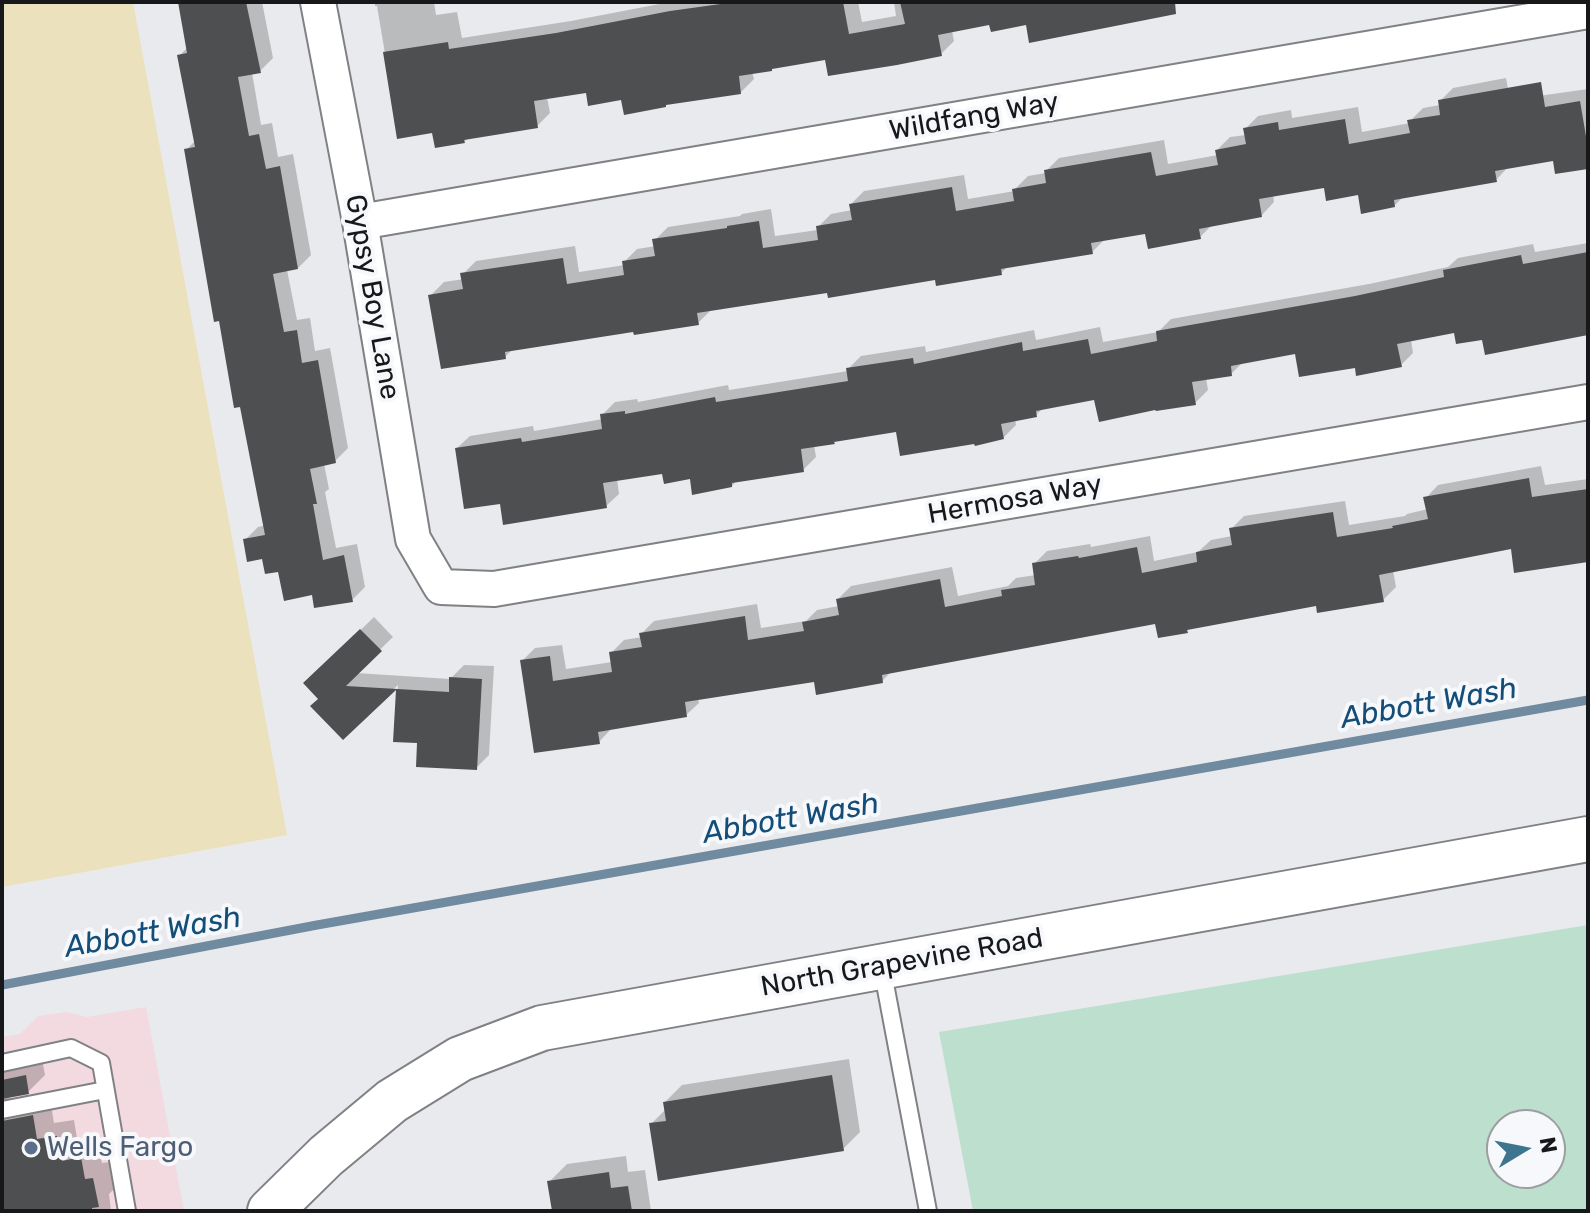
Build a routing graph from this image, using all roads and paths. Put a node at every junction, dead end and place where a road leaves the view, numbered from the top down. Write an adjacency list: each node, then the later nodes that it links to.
1 (318, 2): 3 (street, Gypsy Boy Lane)
2 (1588, 11): 3 (street, Wildfang Way)
3 (360, 222): 5 (street, Gypsy Boy Lane)
4 (1588, 402): 5 (street, Hermosa Way)
5 (441, 587)
6 (1588, 839): 7 (main road, North Grapevine Road)
7 (882, 966): 12 (main road, North Grapevine Road); 13 (lane)
8 (2, 1063): 9 (lane)
9 (105, 1090): 10 (lane); 11 (lane)
10 (2, 1110)
11 (127, 1211)
12 (270, 1211)
13 (928, 1211)

